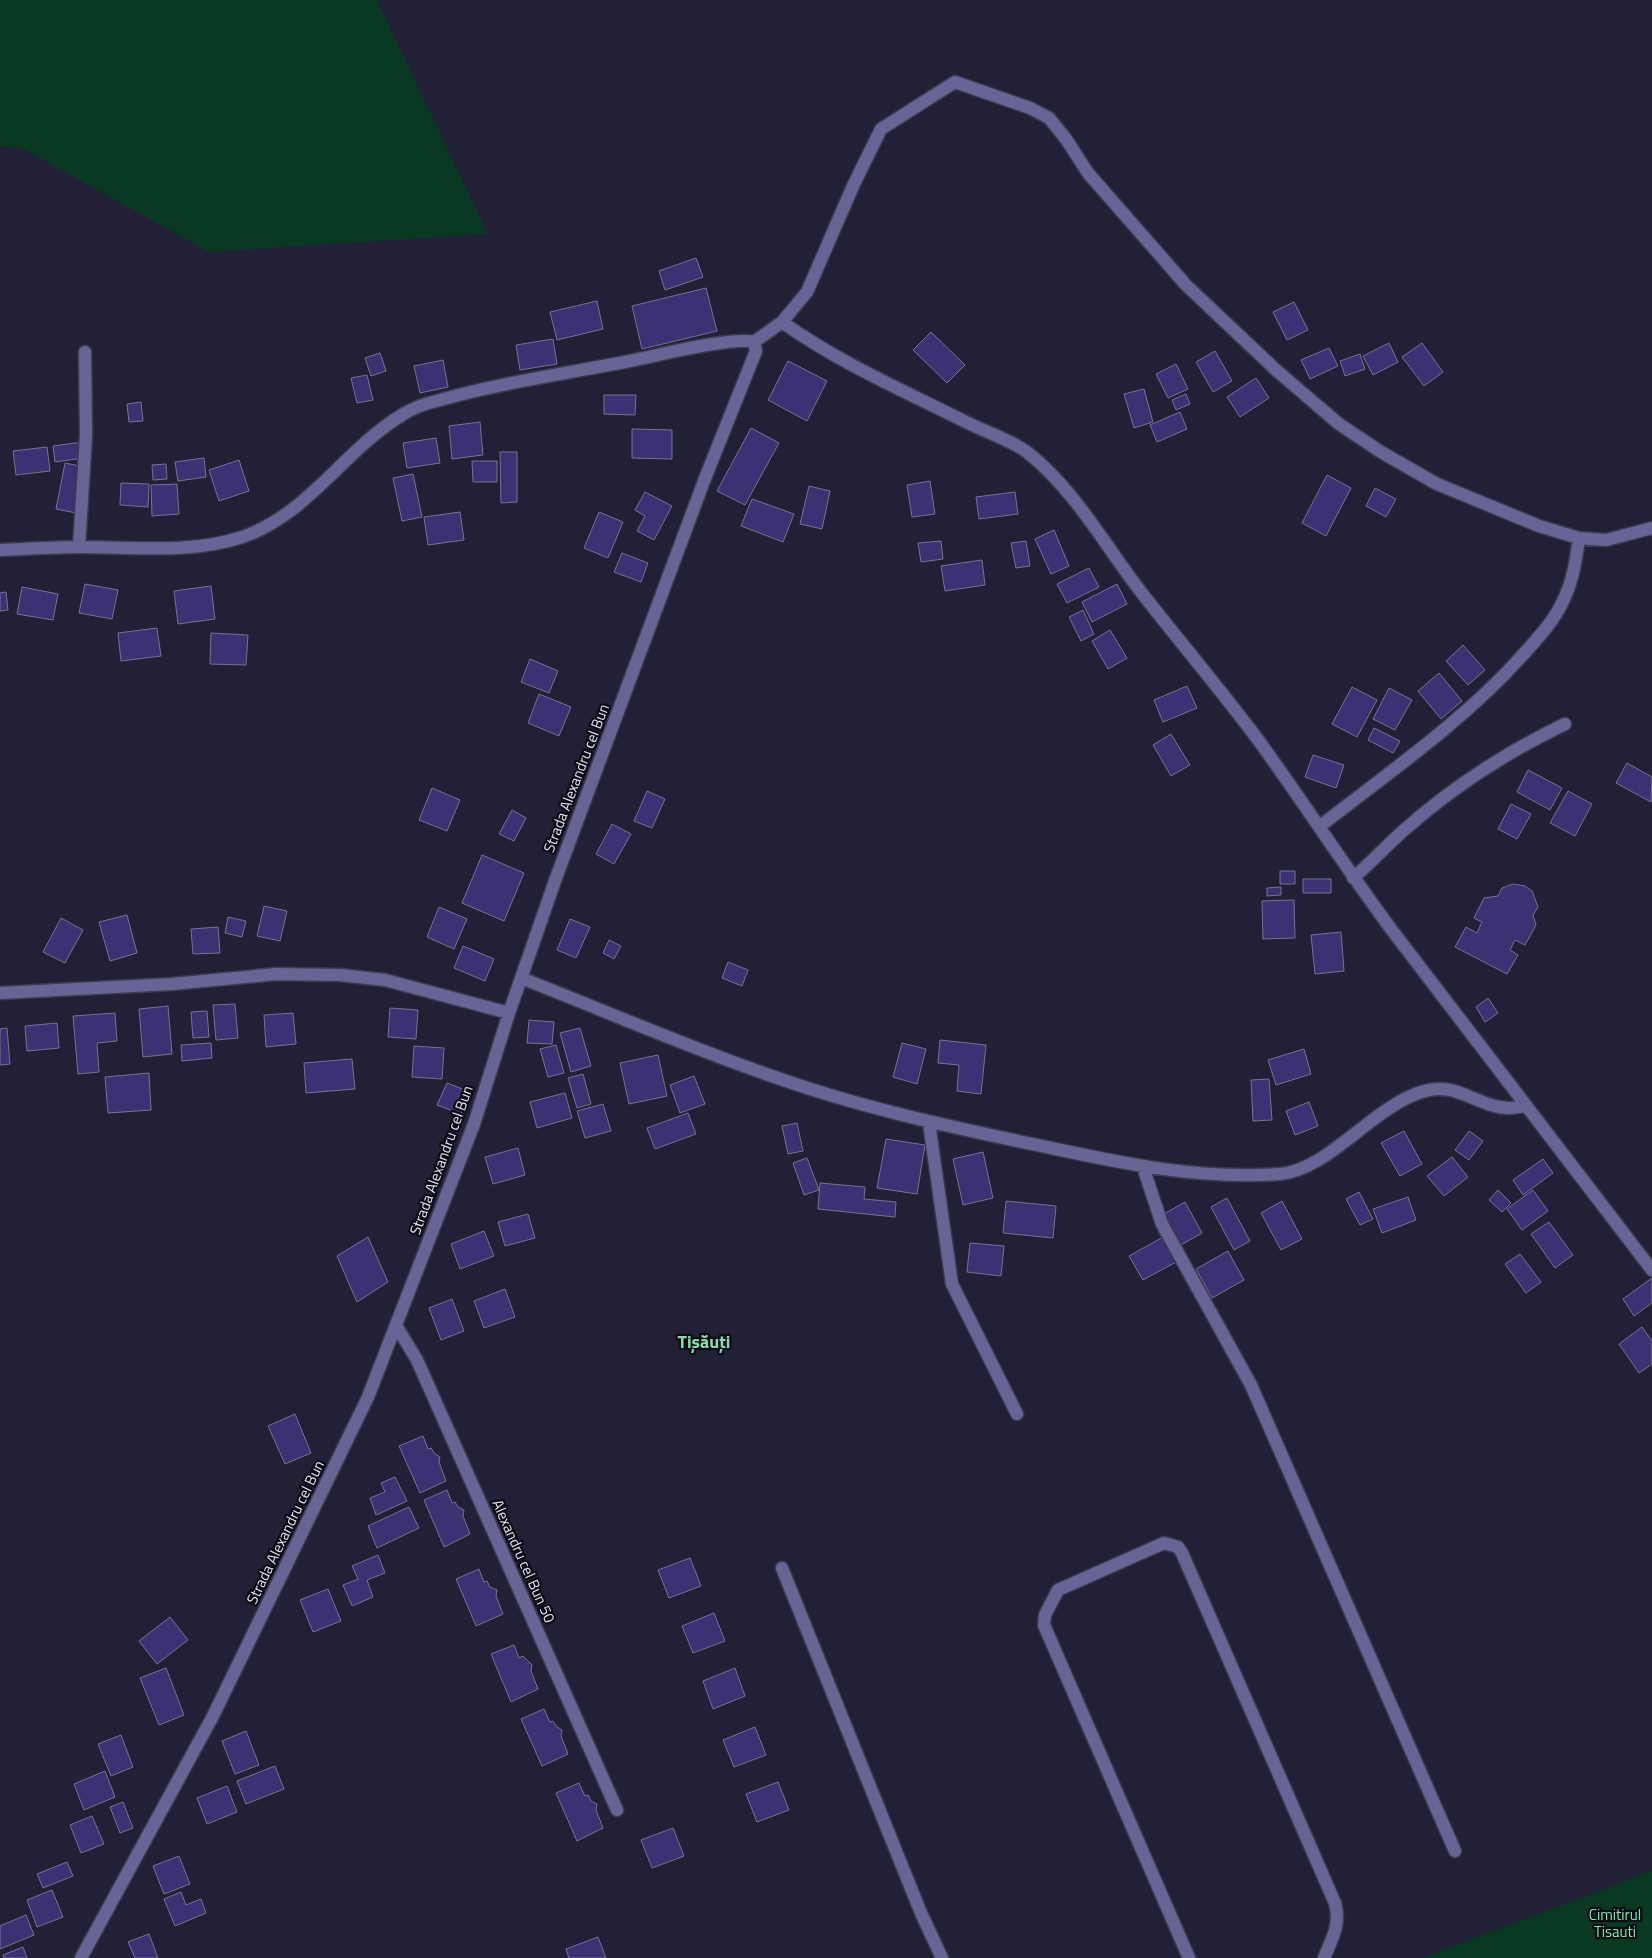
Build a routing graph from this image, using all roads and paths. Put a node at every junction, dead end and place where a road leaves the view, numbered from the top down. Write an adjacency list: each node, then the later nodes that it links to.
1 (782, 322): 2 (street); 5 (street); 9 (street)
2 (754, 342): 6 (street); 11 (street, Strada Alexandru cel Bun)
3 (85, 352): 6 (street)
4 (1652, 528): 5 (street)
5 (1579, 538): 9 (street)
6 (79, 547): 7 (street)
7 (0, 550)
8 (1565, 724): 10 (street)
9 (1319, 826): 10 (street)
10 (1353, 878): 14 (street)
11 (521, 978): 13 (street, Strada Alexandru cel Bun); 15 (street)
12 (0, 993): 13 (street)
13 (508, 1013): 18 (street, Strada Alexandru cel Bun)
14 (1524, 1106): 16 (street); 17 (street)
15 (929, 1123): 16 (street); 19 (street)
16 (1143, 1167): 22 (street)
17 (1652, 1270)
18 (397, 1327): 21 (street, Alexandru cel Bun 50); 23 (street, Strada Alexandru cel Bun)
19 (1017, 1414)
20 (782, 1568): 24 (street)
21 (617, 1810)
22 (1455, 1851)
23 (81, 1958)
24 (942, 1958)
25 (1189, 1958): 26 (street)
26 (1324, 1958)

